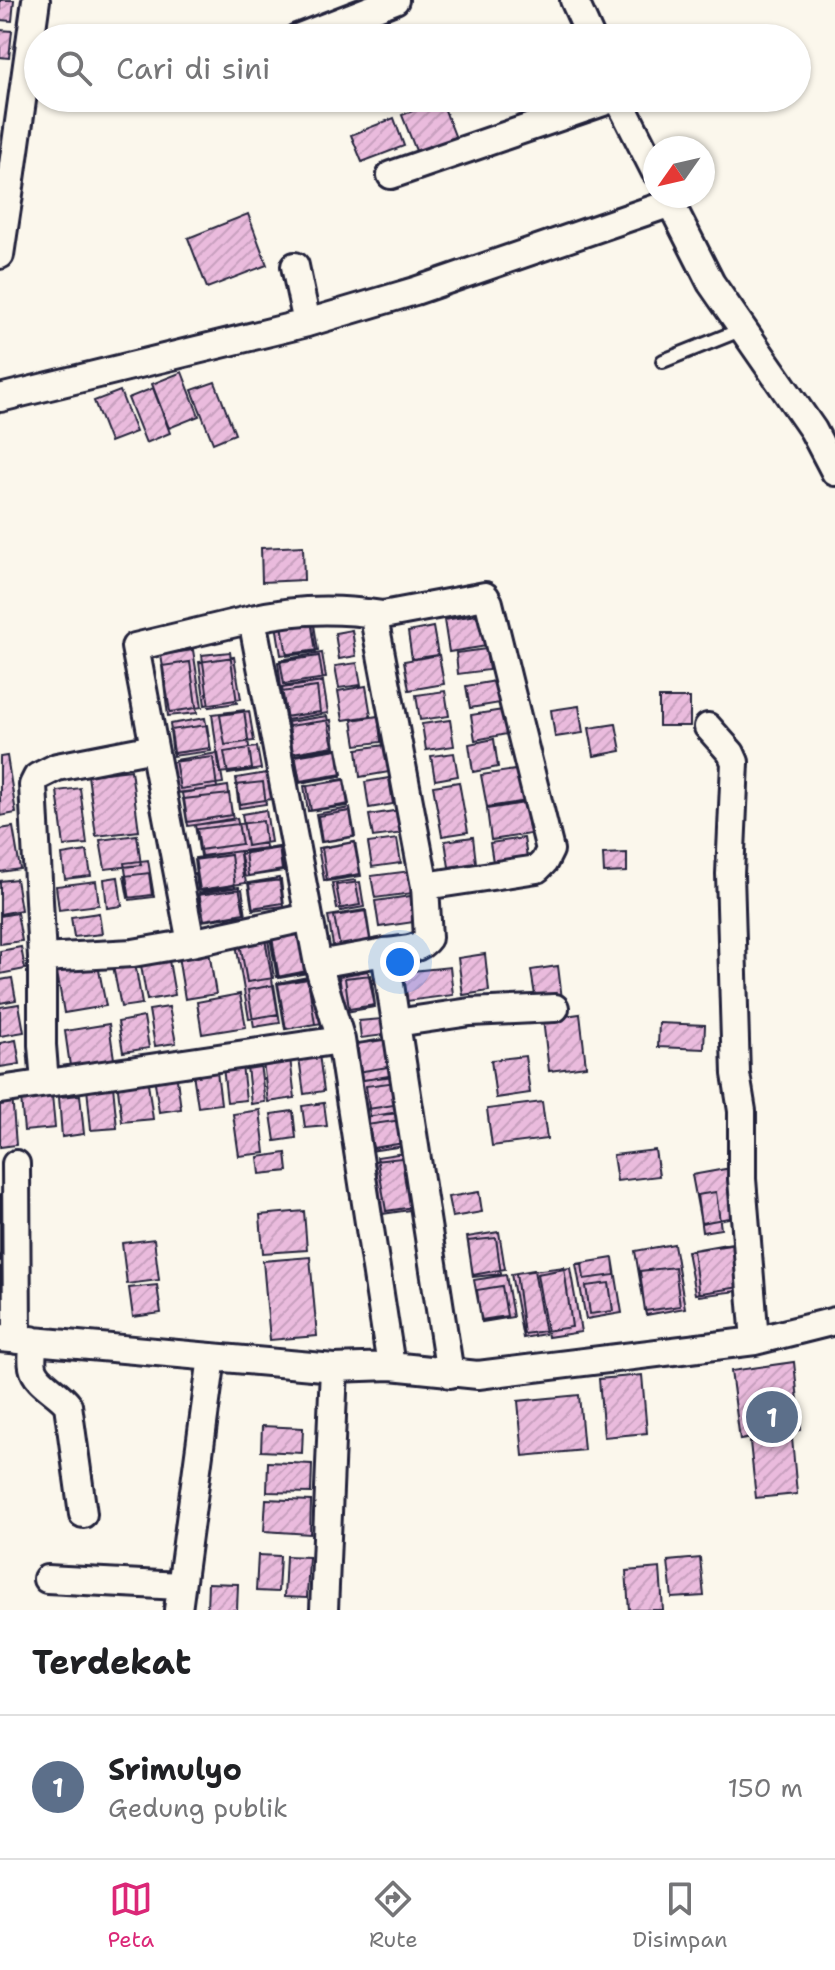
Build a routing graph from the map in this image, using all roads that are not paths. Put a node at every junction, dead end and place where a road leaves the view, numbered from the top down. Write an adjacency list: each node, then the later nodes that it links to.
1 (36, 0): 4 (street)
2 (395, 0): 5 (street)
3 (574, 0): 6 (street)
4 (32, 24)
5 (333, 24)
6 (585, 24)
7 (24, 75): 12 (street)
8 (575, 112): 11 (street)
9 (623, 112): 10 (street)
10 (643, 149)
11 (391, 175)
12 (4, 201): 15 (street)
13 (647, 208): 17 (street)
14 (673, 208): 18 (street)
15 (0, 255)
16 (295, 266): 17 (street)
17 (307, 323): 20 (street)
18 (743, 329): 19 (lane); 21 (street)
19 (663, 361)
20 (0, 398)
21 (835, 472)
22 (383, 615): 23 (street); 26 (street); 26 (street)
23 (252, 619): 25 (street); 27 (street)
24 (708, 727): 40 (street)
25 (154, 748): 28 (street); 30 (street)
26 (425, 886): 29 (street)
27 (309, 917): 28 (street); 31 (street)
28 (191, 943): 30 (street)
29 (385, 952): 31 (street); 33 (street)
30 (42, 958): 35 (street)
31 (318, 964): 34 (street)
32 (555, 1008): 33 (street)
33 (396, 1023): 43 (street)
34 (341, 1040): 35 (street); 41 (street)
35 (45, 1083): 36 (street)
36 (0, 1090)
37 (16, 1164): 39 (street)
38 (835, 1321): 40 (street)
39 (21, 1338): 42 (street); 45 (street)
40 (755, 1341): 43 (street)
41 (391, 1366): 43 (street); 44 (street)
42 (209, 1373): 44 (street); 47 (street)
43 (450, 1374)
44 (334, 1387): 48 (street)
45 (83, 1514)
46 (47, 1579): 47 (street)
47 (179, 1598)
48 (324, 1610)

